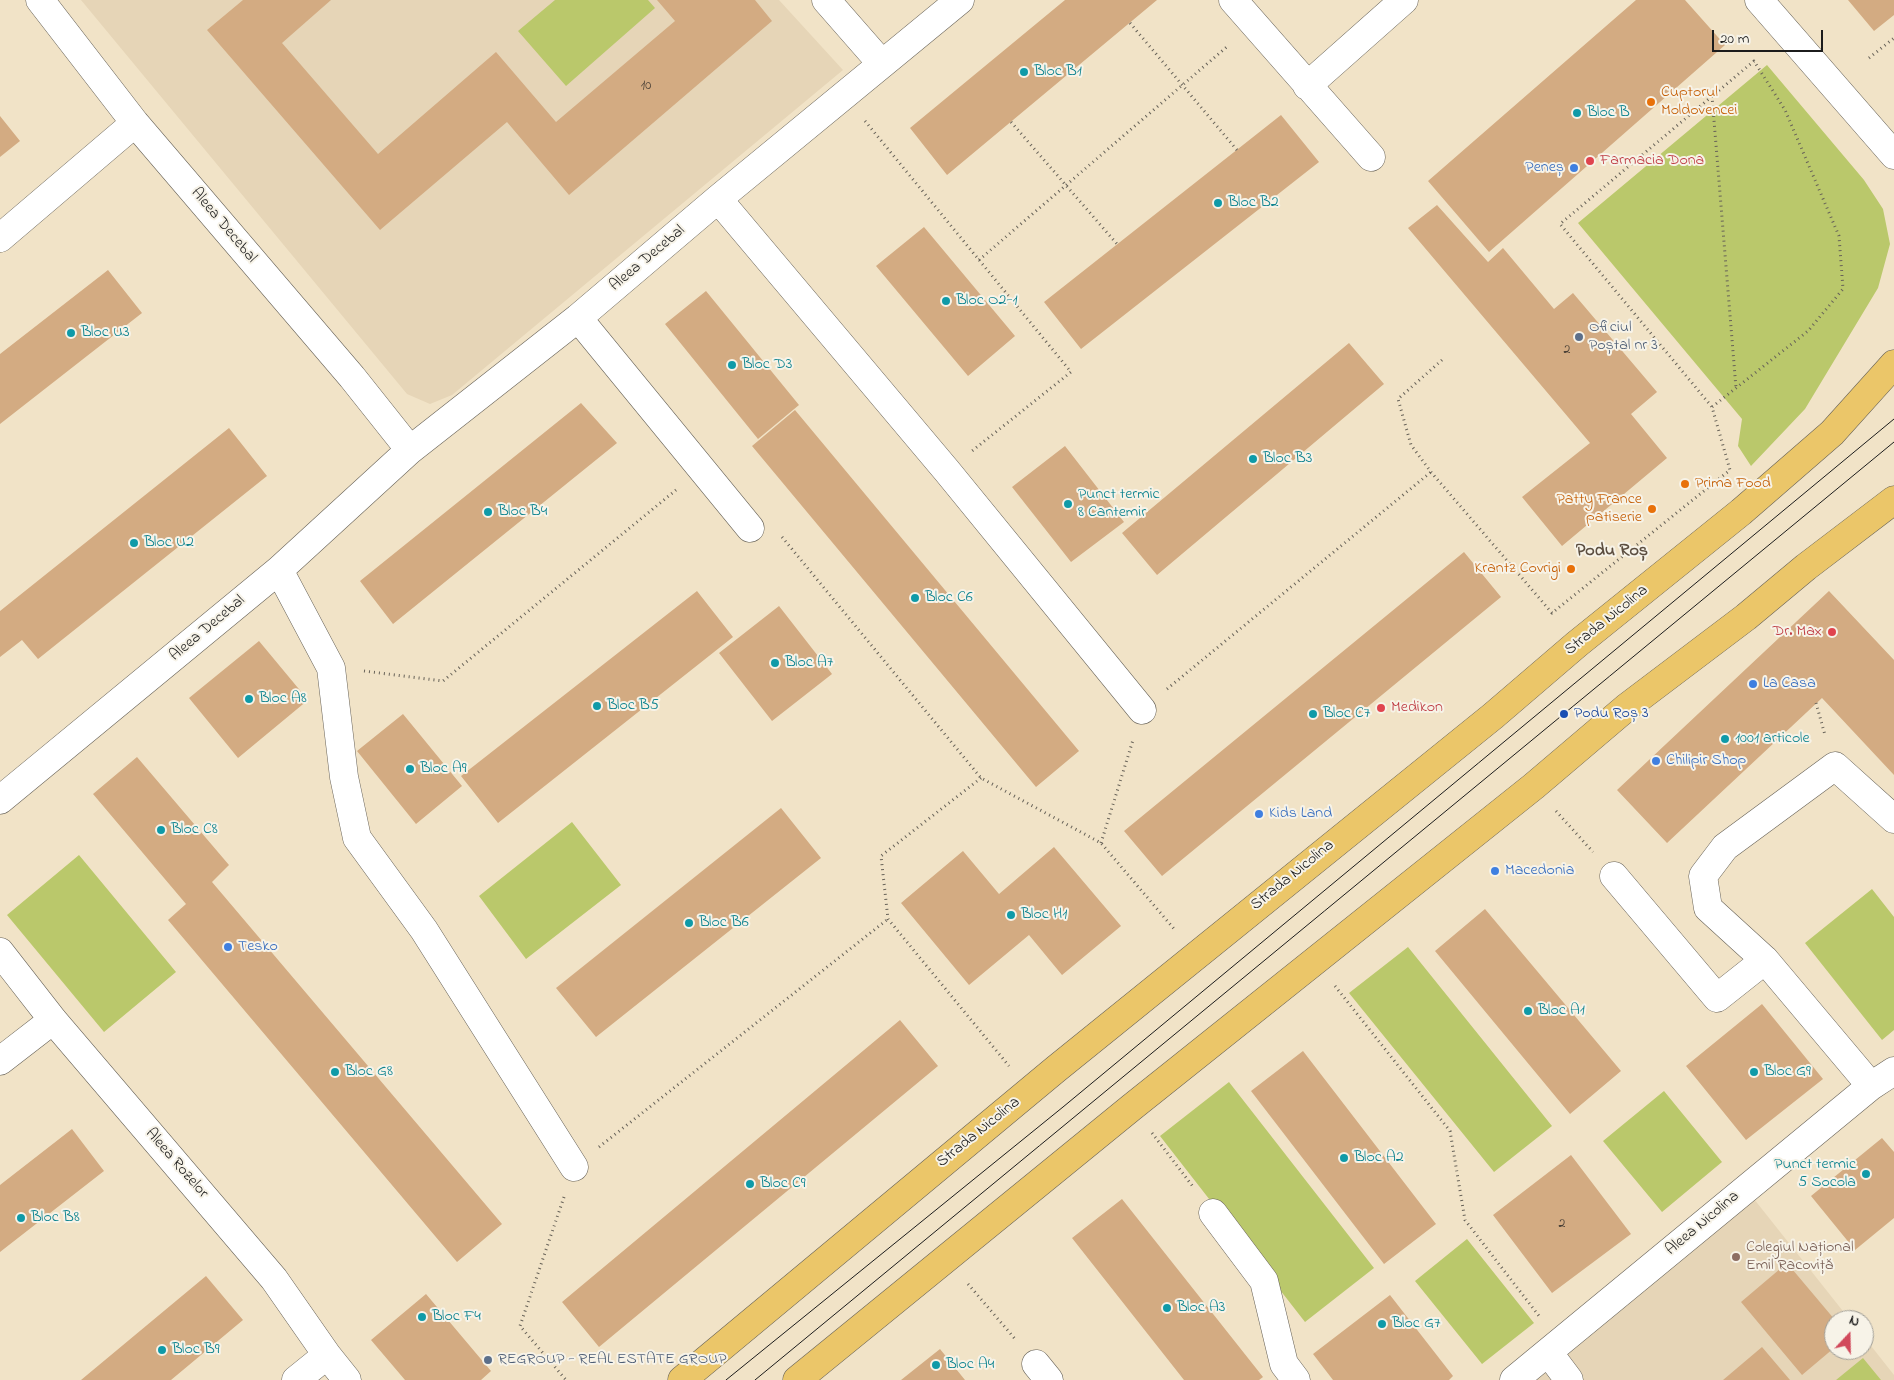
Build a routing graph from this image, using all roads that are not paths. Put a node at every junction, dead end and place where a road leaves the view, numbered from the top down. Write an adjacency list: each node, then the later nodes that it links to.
1 (40, 0): 9 (street, Aleea Decebal)
2 (826, 0): 7 (street)
3 (960, 0): 7 (street, Aleea Decebal)
4 (1233, 0): 8 (street)
5 (1404, 0): 8 (street)
6 (1759, 0): 10 (street)
7 (882, 64): 12 (street, Aleea Decebal)
8 (1307, 86): 11 (street)
9 (135, 123): 13 (street); 16 (street, Aleea Decebal)
10 (1894, 155)
11 (1371, 157)
12 (718, 199): 14 (street, Aleea Decebal); 20 (street)
13 (0, 238)
14 (578, 318): 16 (street, Aleea Decebal); 18 (street)
15 (1894, 364): 36 (main road, Strada Nicolina)
16 (410, 450): 19 (street, Aleea Decebal)
17 (1894, 500): 37 (main road)
18 (750, 528)
19 (279, 570): 21 (street, Aleea Decebal); 30 (street)
20 (1142, 710)
21 (0, 800)
22 (1894, 819): 25 (street)
23 (1614, 876): 25 (street)
24 (0, 952): 26 (street, Aleea Rozelor)
25 (1765, 960): 29 (street)
26 (53, 1020): 27 (street); 33 (street, Aleea Rozelor)
27 (0, 1061)
28 (1894, 1071): 29 (street, Aleea Nicolina)
29 (1871, 1086): 32 (street, Aleea Nicolina)
30 (574, 1167)
31 (1213, 1213): 38 (street)
32 (1554, 1347): 39 (street, Aleea Nicolina); 40 (street)
33 (327, 1355): 34 (street); 35 (street, Aleea Rozelor)
34 (296, 1380)
35 (347, 1380)
36 (682, 1380)
37 (797, 1380)
38 (1296, 1380)
39 (1514, 1380)
40 (1569, 1380)

